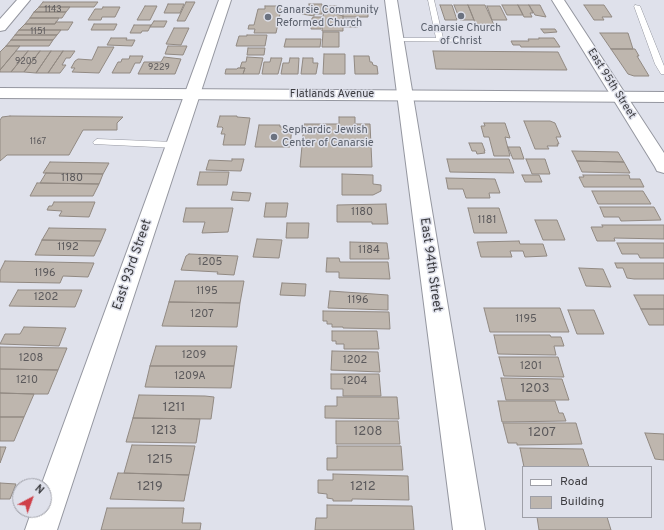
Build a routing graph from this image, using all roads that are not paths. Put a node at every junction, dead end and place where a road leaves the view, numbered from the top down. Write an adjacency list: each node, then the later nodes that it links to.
1 (24, 0): 7 (street)
2 (225, 0): 13 (street, East 93rd Street)
3 (391, 0): 8 (street, East 94th Street)
4 (431, 0): 9 (lane)
5 (558, 0): 15 (street, East 95th Street)
6 (638, 6): 11 (lane)
7 (0, 27)
8 (397, 40): 9 (lane); 14 (street, East 94th Street)
9 (440, 41): 10 (lane)
10 (478, 41)
11 (664, 72)
12 (0, 93): 13 (street, Flatlands Avenue)
13 (193, 94): 14 (street, Flatlands Avenue); 18 (street, East 93rd Street)
14 (405, 95): 15 (street, Flatlands Avenue); 21 (street, East 94th Street)
15 (619, 96): 16 (street, Flatlands Avenue); 19 (street, East 95th Street)
16 (664, 97)
17 (97, 142): 18 (lane)
18 (175, 145): 20 (street, East 93rd Street)
19 (664, 167)
20 (41, 530)
21 (469, 530)

